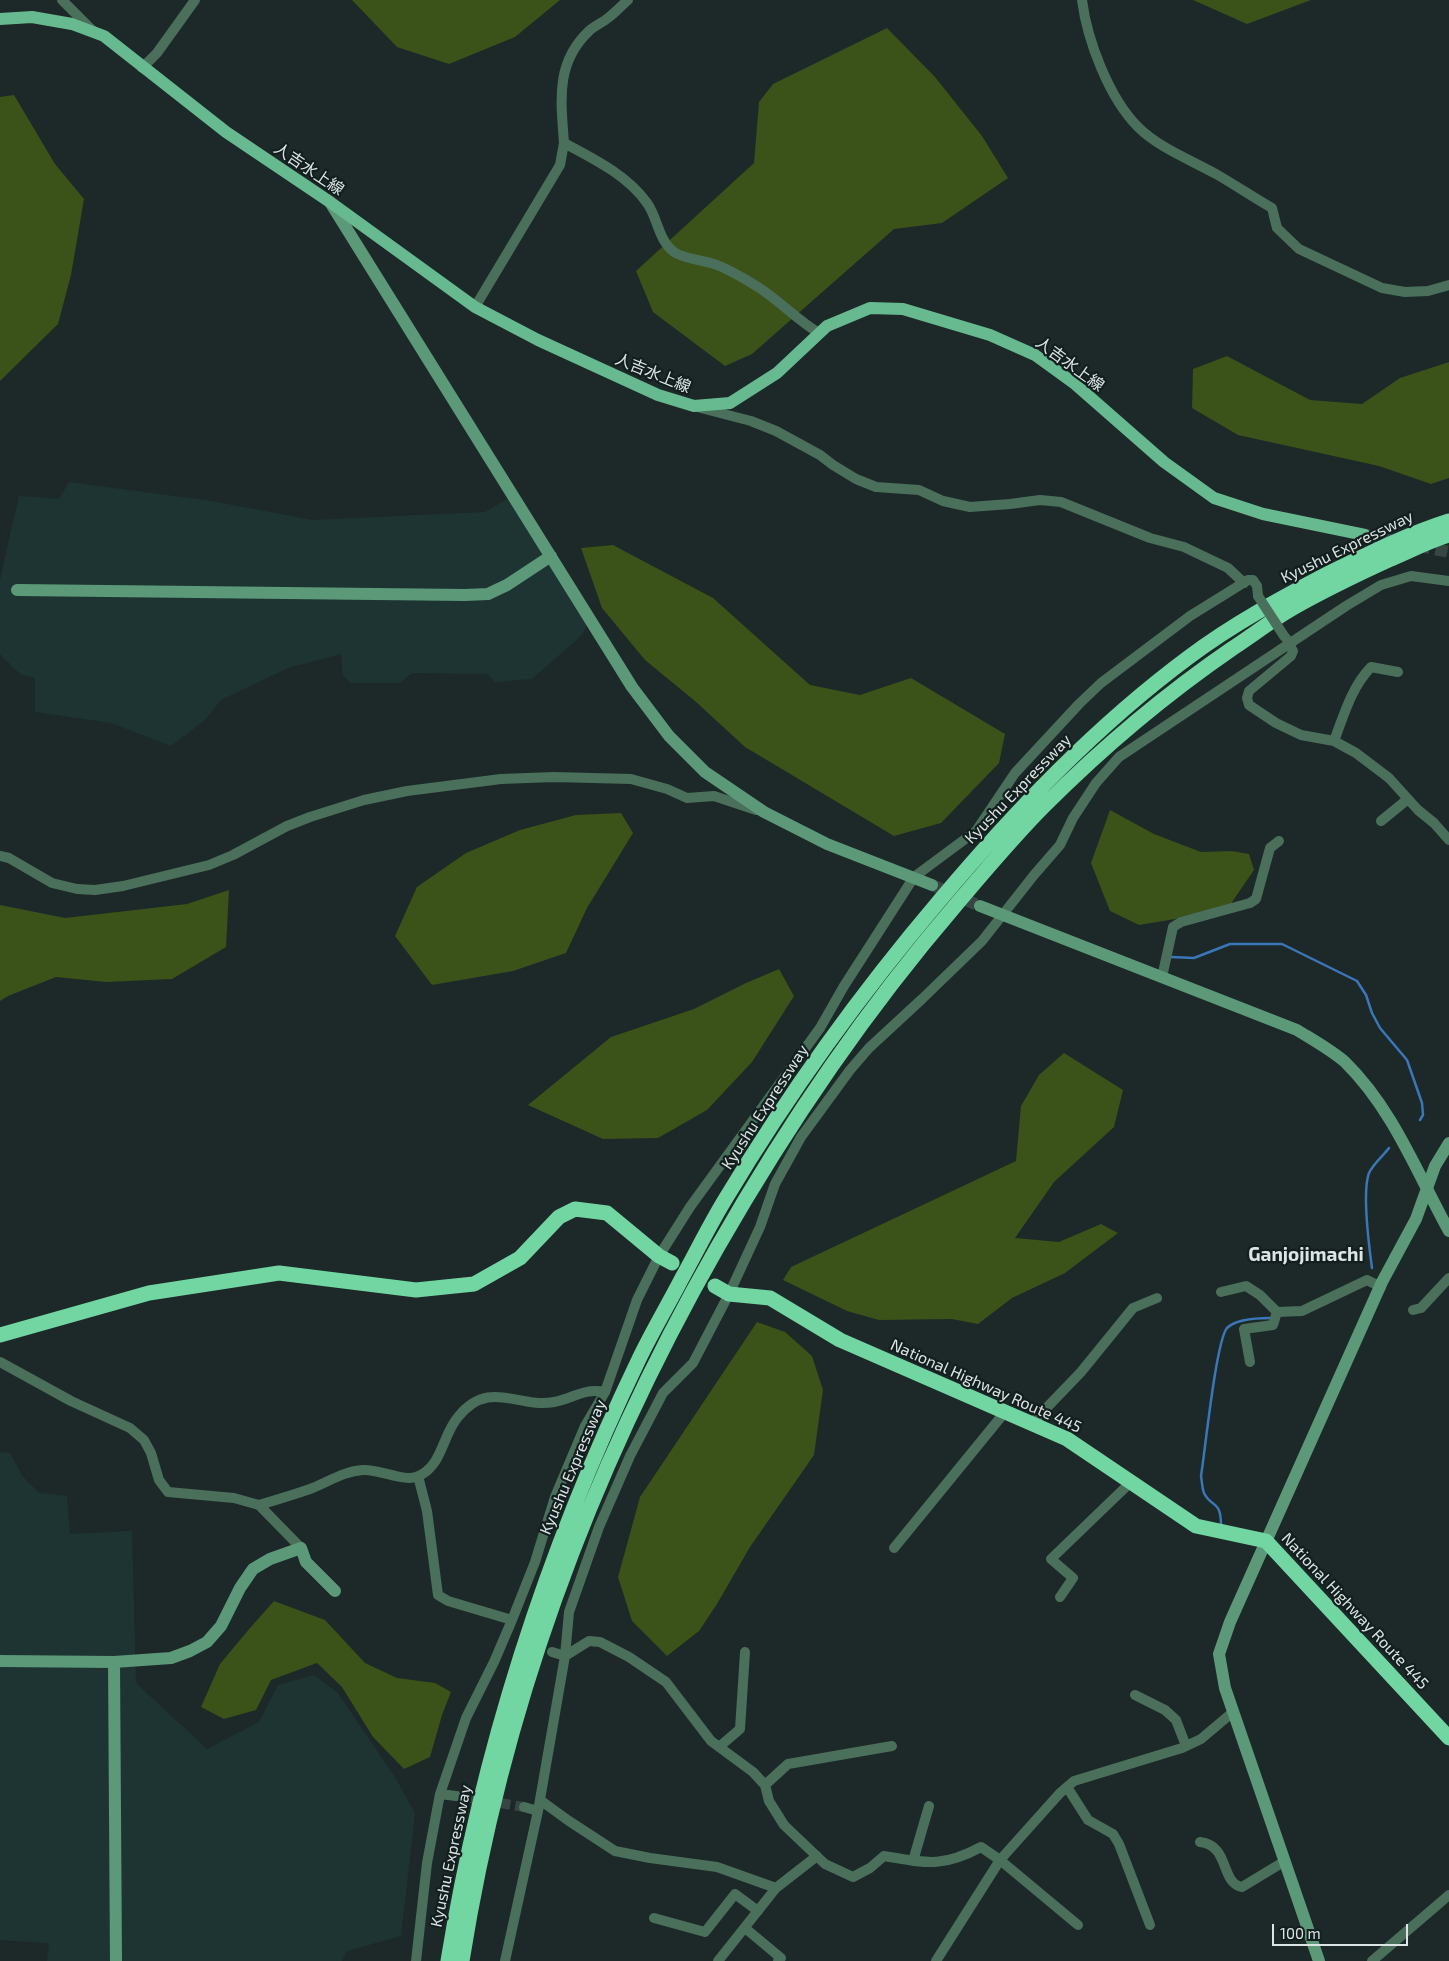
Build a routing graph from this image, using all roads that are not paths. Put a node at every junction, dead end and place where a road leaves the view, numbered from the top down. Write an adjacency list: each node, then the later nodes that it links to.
1 (62, 0): 6 (street)
2 (195, 0): 7 (street)
3 (628, 0): 8 (street)
4 (1082, 0): 10 (street)
5 (0, 19): 6 (main road, 人吉水上線)
6 (94, 32): 7 (main road, 人吉水上線)
7 (142, 68): 9 (main road, 人吉水上線)
8 (564, 143): 11 (street); 12 (street)
9 (330, 202): 11 (main road, 人吉水上線); 17 (street)
10 (1449, 285)
11 (475, 307): 13 (main road, 人吉水上線)
12 (819, 333): 13 (main road, 人吉水上線); 15 (main road, 人吉水上線)
13 (694, 406): 19 (street)
14 (1449, 521): 96 (highway, Kyushu Expressway)
15 (1365, 535)
16 (1449, 535): 97 (highway, Kyushu Expressway)
17 (551, 556): 20 (street); 25 (street)
18 (1449, 581): 21 (street)
19 (1244, 583): 21 (street, bridge); 30 (street)
20 (16, 590)
21 (1287, 640): 23 (street); 33 (street)
22 (1398, 672): 23 (street)
23 (1334, 741): 24 (street)
24 (1408, 799): 26 (street); 27 (street)
25 (764, 812): 29 (street); 30 (street)
26 (1381, 821)
27 (1449, 840)
28 (1279, 841): 34 (street)
29 (0, 856)
30 (914, 877): 31 (street); 38 (street)
31 (932, 885)
32 (980, 906): 33 (street)
33 (1002, 916): 34 (street); 43 (street)
34 (1162, 977): 36 (street)
35 (1449, 1143): 36 (street)
36 (1427, 1191): 37 (street); 41 (street)
37 (1449, 1231)
38 (666, 1259): 47 (highway); 50 (street)
39 (1449, 1278): 45 (street)
40 (715, 1286): 43 (highway, National Highway Route 445)
41 (1381, 1287): 46 (street); 56 (street)
42 (1221, 1292): 46 (street)
43 (729, 1294): 51 (highway, National Highway Route 445); 64 (street)
44 (1156, 1298): 52 (street)
45 (1413, 1310)
46 (1277, 1312): 49 (street)
47 (0, 1335)
48 (0, 1362): 55 (street)
49 (1250, 1362)
50 (605, 1392): 53 (street); 61 (street)
51 (1005, 1412): 52 (highway, National Highway Route 445); 58 (street)
52 (1032, 1423): 54 (highway, National Highway Route 445)
53 (418, 1476): 55 (street); 61 (street)
54 (1132, 1481): 56 (highway, National Highway Route 445); 60 (street)
55 (259, 1505): 57 (street)
56 (1266, 1541): 68 (street); 69 (highway, National Highway Route 445)
57 (301, 1548): 59 (street); 66 (street)
58 (894, 1548)
59 (335, 1591)
60 (1060, 1597)
61 (512, 1620): 75 (street)
62 (552, 1652): 64 (street)
63 (745, 1652): 72 (street)
64 (564, 1656): 72 (street); 77 (street)
65 (0, 1660): 66 (street)
66 (114, 1662): 94 (street)
67 (1135, 1695): 71 (street)
68 (1233, 1712): 71 (street); 84 (street)
69 (1449, 1738)
70 (892, 1746): 73 (street)
71 (1186, 1746): 74 (street)
72 (719, 1747): 73 (street)
73 (765, 1785): 82 (street)
74 (1067, 1787): 83 (street); 91 (street)
75 (440, 1794): 76 (street); 95 (street)
76 (456, 1796)
77 (540, 1800): 80 (street); 86 (street)
78 (929, 1806): 85 (street)
79 (524, 1807): 80 (street)
80 (538, 1812): 98 (street)
81 (1200, 1842): 84 (street)
82 (817, 1856): 85 (street); 86 (street)
83 (1000, 1860): 85 (street); 90 (street); 100 (street)
84 (1285, 1860): 101 (street)
85 (913, 1861)
86 (776, 1888): 88 (street)
87 (1449, 1895): 102 (street)
88 (758, 1911): 89 (street); 92 (street)
89 (654, 1918)
90 (1078, 1925)
91 (1150, 1925)
92 (745, 1928): 93 (street); 99 (street)
93 (782, 1960)
94 (116, 1961)
95 (416, 1961)
96 (448, 1961)
97 (462, 1961)
98 (505, 1961)
99 (718, 1961)
100 (936, 1961)
101 (1319, 1961)
102 (1372, 1961)

